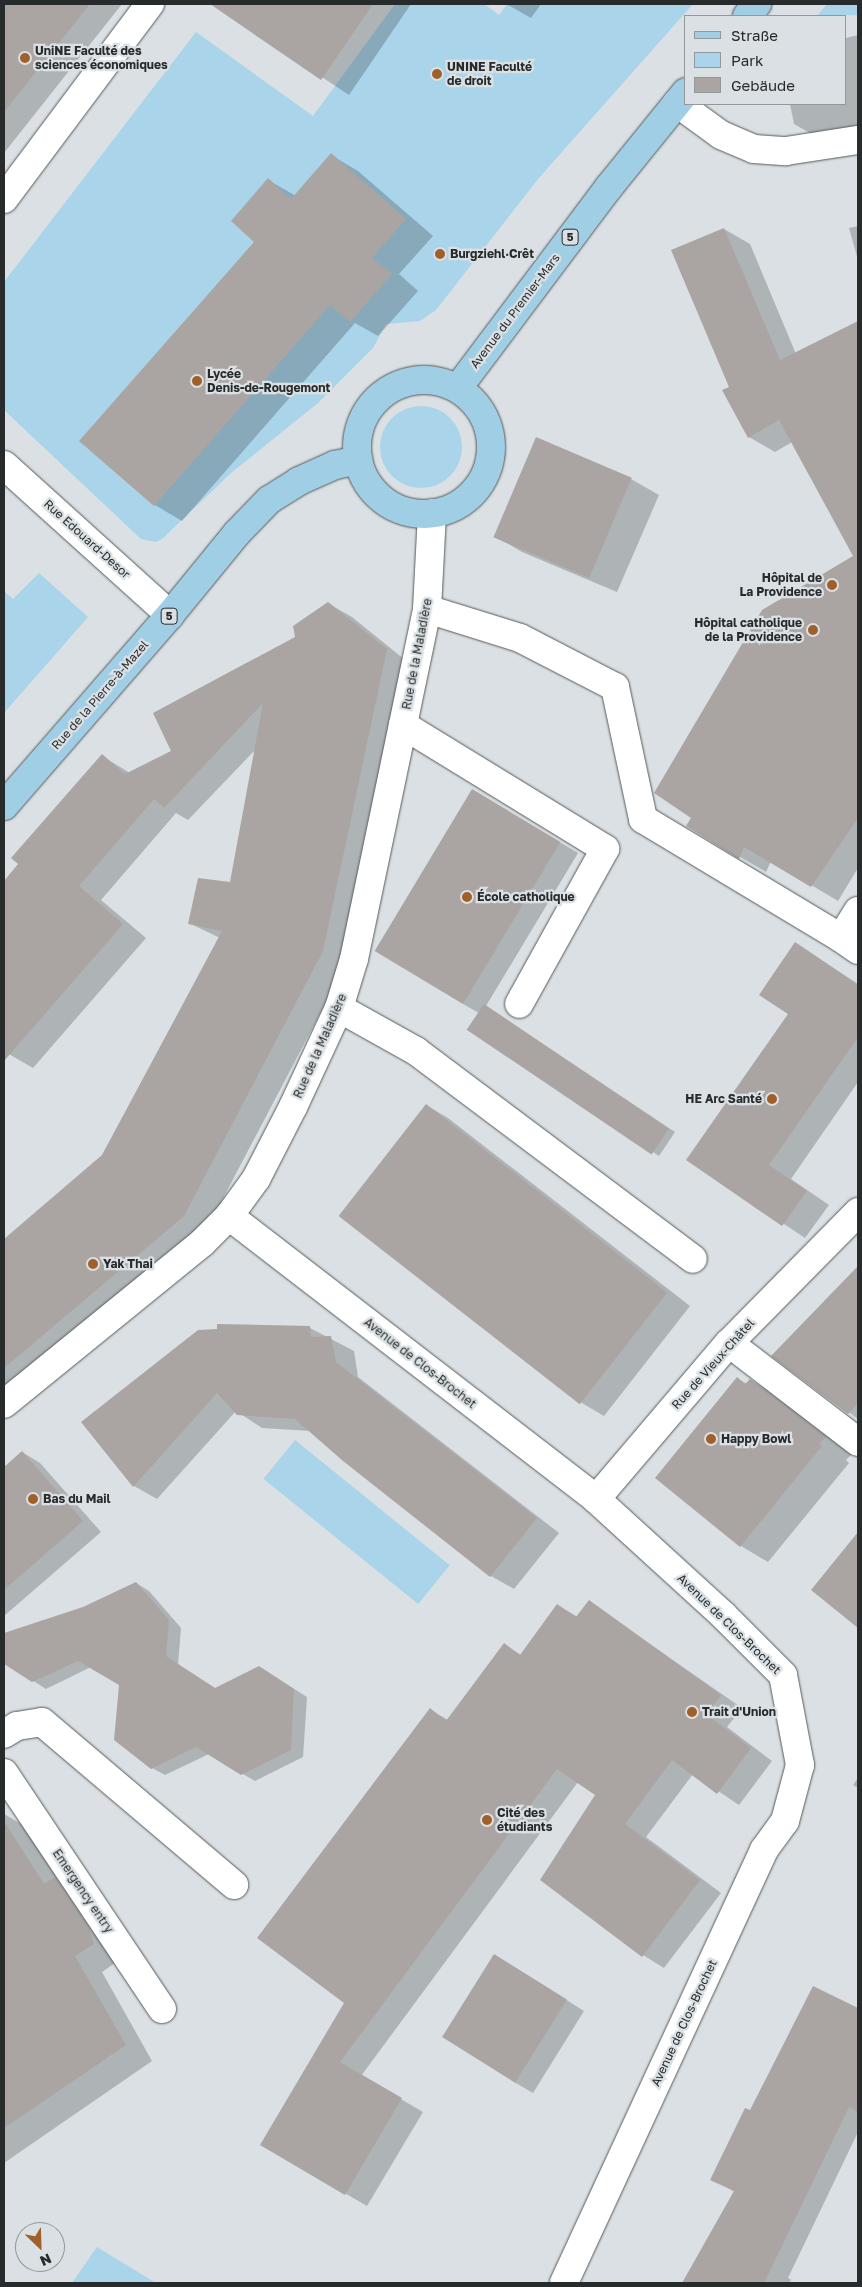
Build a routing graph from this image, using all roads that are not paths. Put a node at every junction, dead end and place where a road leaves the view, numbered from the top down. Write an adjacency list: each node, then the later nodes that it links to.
1 (150, 4): 7 (street)
2 (756, 4): 3 (main road)
3 (747, 15)
4 (682, 97): 8 (main road, Avenue du Premier-Mars / 5)
5 (690, 105): 6 (street)
6 (858, 140)
7 (4, 199)
8 (458, 388): 9 (main road); 11 (main road)
9 (358, 460): 11 (main road); 13 (main road, Rue de la Pierre-à-Mazel / 5)
10 (4, 465): 13 (street, Rue Edouard-Desor)
11 (432, 513): 12 (street, Rue de la Maladière)
12 (427, 609): 14 (street, Rue de la Maladière); 17 (street)
13 (170, 615): 15 (main road, Rue de la Pierre-à-Mazel / 5)
14 (404, 725): 18 (street); 19 (street, Rue de la Maladière)
15 (4, 806)
16 (858, 910): 17 (street)
17 (849, 944)
18 (519, 1004)
19 (339, 1008): 21 (street, Rue de la Maladière); 22 (street)
20 (858, 1212): 23 (street, Rue de Vieux-Châtel)
21 (229, 1216): 24 (street, Rue de la Maladière); 26 (street, Avenue de Clos-Brochet)
22 (693, 1259)
23 (729, 1343): 25 (street); 26 (street, Rue de Vieux-Châtel)
24 (4, 1404)
25 (857, 1437)
26 (596, 1499): 31 (street, Avenue de Clos-Brochet)
27 (4, 1734): 29 (street)
28 (4, 1774): 30 (street, Emergency entry)
29 (234, 1885)
30 (162, 2009)
31 (564, 2283)

